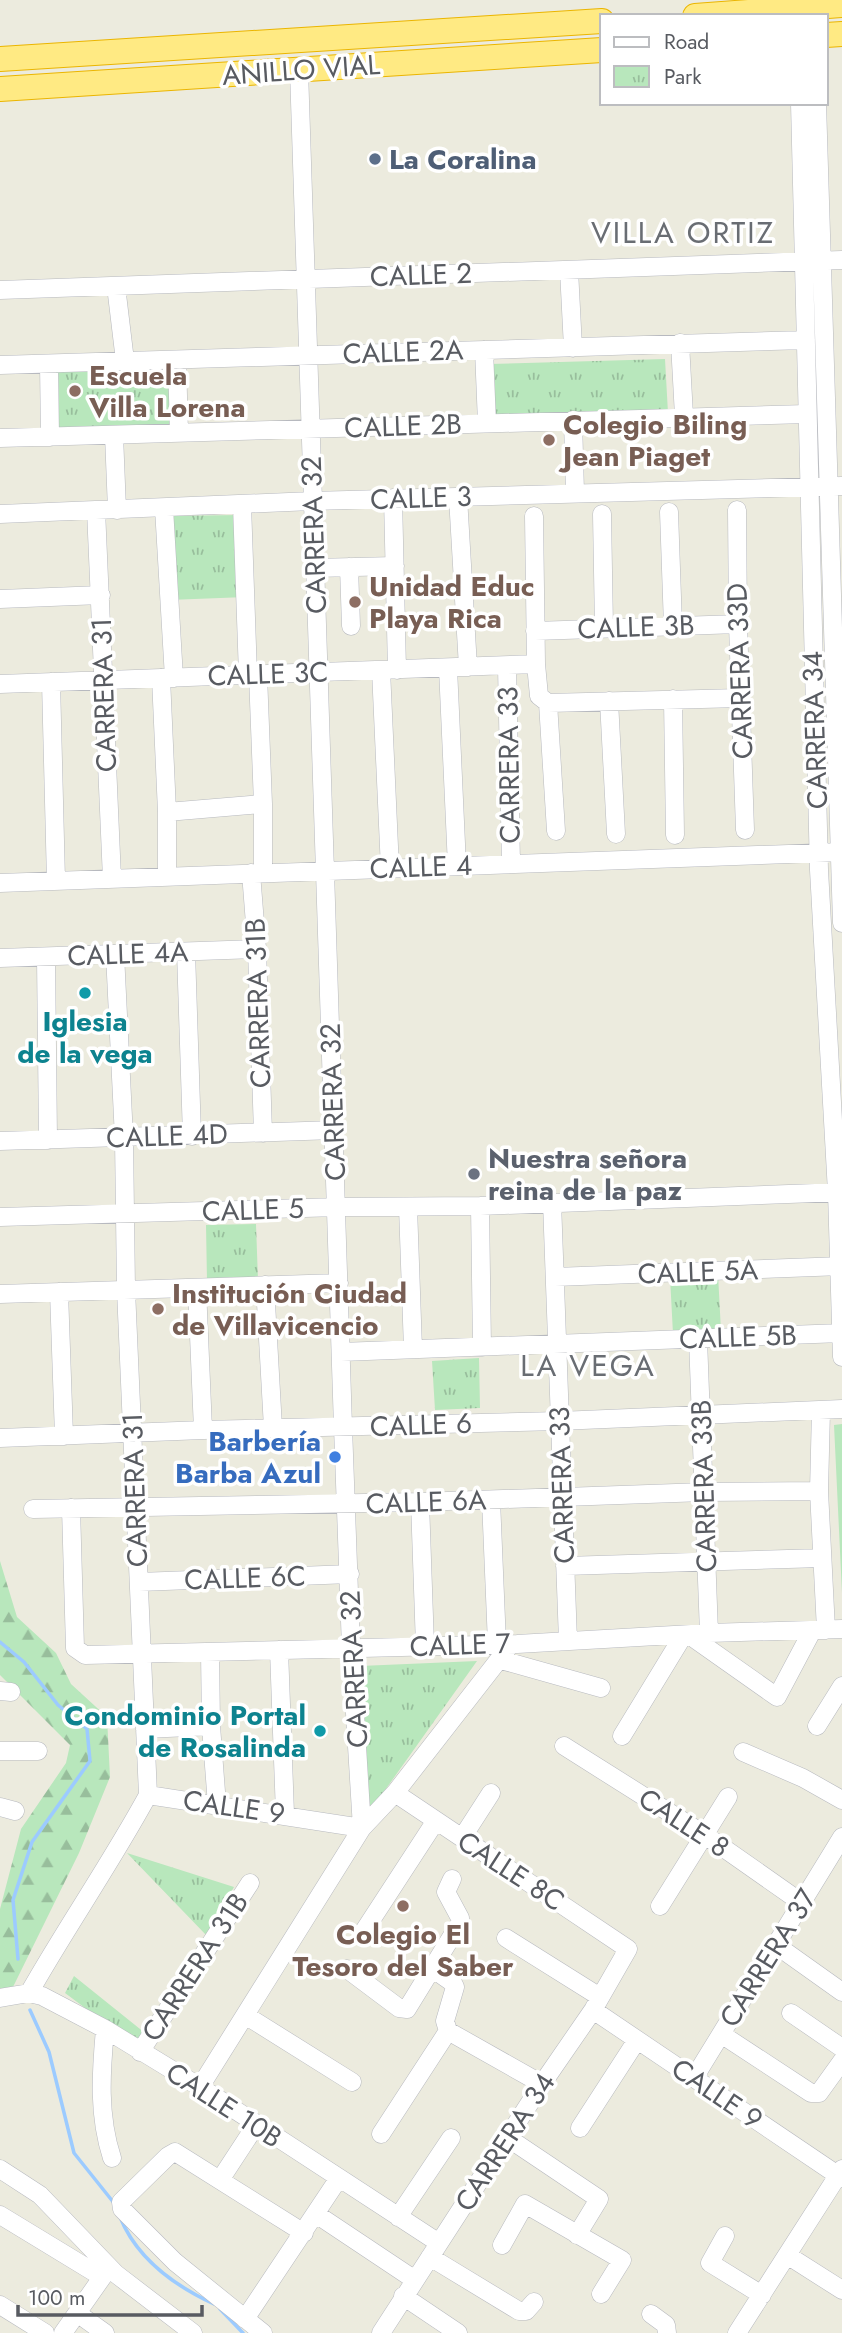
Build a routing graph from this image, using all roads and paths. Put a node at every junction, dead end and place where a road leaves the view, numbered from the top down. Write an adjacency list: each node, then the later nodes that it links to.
1 (842, 3): 2 (highway)
2 (802, 7): 3 (highway)
3 (719, 14)
4 (600, 21): 6 (highway, ANILLO VIAL)
5 (600, 50): 7 (highway, ANILLO VIAL)
6 (0, 59)
7 (299, 70): 8 (highway, ANILLO VIAL); 14 (street, CARRERA 32)
8 (0, 89)
9 (800, 105): 11 (street, CARRERA 34)
10 (817, 105): 11 (street, CARRERA 34)
11 (812, 260): 12 (street, CALLE 2); 13 (street, CALLE 2); 17 (street, CARRERA 34); 19 (street, CARRERA 34)
12 (842, 260)
13 (569, 270): 14 (street, CALLE 2); 20 (street)
14 (305, 279): 15 (street, CALLE 2); 22 (street, CARRERA 32)
15 (116, 286): 16 (street, CALLE 2); 24 (street)
16 (0, 290)
17 (806, 340): 18 (street, CALLE 2A); 28 (street, CARRERA 34)
18 (680, 344): 20 (street, CALLE 2A); 29 (street)
19 (833, 344): 27 (street, CARRERA 34)
20 (573, 348): 21 (street, CALLE 2A)
21 (484, 350): 22 (street, CALLE 2A); 31 (street)
22 (308, 356): 23 (street, CALLE 2A); 32 (street, CARRERA 32)
23 (177, 360): 24 (street, CALLE 2A); 33 (street)
24 (125, 361): 25 (street, CALLE 2A)
25 (49, 364): 26 (street, CALLE 2A); 35 (street)
26 (0, 365)
27 (834, 412): 38 (street, CARRERA 34)
28 (807, 414): 29 (street, CALLE 2B); 37 (street, CARRERA 34)
29 (684, 416): 30 (street, CALLE 2B)
30 (573, 420): 31 (street, CALLE 2B); 39 (street)
31 (487, 423): 32 (street, CALLE 2B)
32 (310, 429): 33 (street, CALLE 2B); 42 (street, CARRERA 32)
33 (179, 433): 34 (street, CALLE 2B)
34 (114, 435): 35 (street, CALLE 2B); 46 (street)
35 (50, 437): 36 (street, CALLE 2B)
36 (0, 438)
37 (809, 486): 38 (street, CALLE 3); 39 (street, CALLE 3); 85 (street, CARRERA 34)
38 (836, 486): 77 (street, CARRERA 34)
39 (575, 493): 40 (street, CALLE 3)
40 (458, 497): 41 (street, CALLE 3); 64 (street)
41 (393, 498): 42 (street, CALLE 3); 52 (street)
42 (312, 501): 43 (street, CALLE 3); 54 (street, CARRERA 32)
43 (243, 505): 44 (street, CALLE 3); 68 (street, CARRERA 31B)
44 (164, 508): 46 (street, CALLE 3); 69 (street)
45 (96, 510): 46 (street, CALLE 3); 49 (street, CALLE 3); 55 (street, CARRERA 31)
46 (117, 510)
47 (737, 510): 57 (street, CARRERA 33D)
48 (669, 512): 59 (street)
49 (0, 514)
50 (602, 514): 60 (street)
51 (534, 516): 61 (street)
52 (395, 566): 53 (street); 66 (street)
53 (349, 567): 54 (street); 58 (street)
54 (315, 568): 67 (street, CARRERA 32)
55 (101, 595): 56 (street); 70 (street, CARRERA 31)
56 (0, 598)
57 (738, 624): 59 (street, CALLE 3B); 73 (street, CARRERA 33D)
58 (351, 626)
59 (673, 626): 60 (street, CALLE 3B)
60 (604, 628): 61 (street, CALLE 3B)
61 (535, 631): 62 (street)
62 (536, 664): 63 (street, CALLE 3C); 75 (street)
63 (508, 666): 64 (street, CALLE 3C); 86 (street, CARRERA 33)
64 (468, 667): 65 (street, CALLE 3C)
65 (448, 668): 66 (street, CALLE 3C); 87 (street)
66 (389, 670): 67 (street, CALLE 3C); 88 (street)
67 (318, 673): 68 (street, CALLE 3C); 89 (street, CARRERA 32)
68 (253, 675): 69 (street, CALLE 3C); 78 (street, CARRERA 31B)
69 (167, 678): 70 (street, CALLE 3C); 79 (street)
70 (103, 680): 71 (street, CALLE 3C); 92 (street, CARRERA 31)
71 (51, 682): 72 (street, CALLE 3C); 93 (street)
72 (0, 684)
73 (740, 698): 74 (street); 81 (street, CARRERA 33D)
74 (673, 699): 76 (street); 83 (street)
75 (544, 700): 76 (street); 80 (street)
76 (610, 701): 82 (street)
77 (838, 712): 84 (street, CARRERA 34)
78 (263, 804): 79 (street); 90 (street, CARRERA 31B)
79 (167, 812): 91 (street)
80 (555, 831)
81 (746, 831)
82 (616, 834)
83 (675, 835)
84 (841, 852): 85 (street, CALLE 4); 95 (street, CARRERA 34)
85 (819, 853): 86 (street, CALLE 4); 107 (street, CARRERA 34)
86 (511, 864): 87 (street, CALLE 4)
87 (457, 866): 88 (street, CALLE 4)
88 (390, 869): 89 (street, CALLE 4)
89 (326, 871): 90 (street, CALLE 4); 101 (street, CARRERA 32)
90 (257, 873): 91 (street, CALLE 4); 96 (street, CARRERA 31B)
91 (167, 877): 92 (street, CALLE 4)
92 (112, 879): 93 (street, CALLE 4)
93 (56, 881): 94 (street, CALLE 4)
94 (0, 883)
95 (842, 923)
96 (257, 949): 97 (street, CALLE 4A); 102 (street, CARRERA 31B)
97 (186, 952): 98 (street, CALLE 4A); 103 (street)
98 (116, 954): 99 (street, CALLE 4A); 104 (street, CARRERA 31)
99 (46, 957): 100 (street, CALLE 4A); 105 (street)
100 (0, 958)
101 (334, 1130): 102 (street, CALLE 4D); 110 (street, CARRERA 32)
102 (262, 1133): 103 (street, CALLE 4D)
103 (192, 1136): 104 (street, CALLE 4D)
104 (124, 1138): 105 (street, CALLE 4D); 112 (street, CARRERA 31)
105 (48, 1140): 106 (street, CALLE 4D)
106 (0, 1141)
107 (839, 1192): 108 (street, CALLE 5); 114 (street, CARRERA 34)
108 (552, 1202): 109 (street, CALLE 5); 115 (street, CARRERA 33)
109 (480, 1206): 111 (street, CALLE 5); 125 (street)
110 (338, 1207): 111 (street, CALLE 5); 112 (street, CALLE 5); 116 (street, CARRERA 32)
111 (408, 1208): 126 (street)
112 (125, 1213): 113 (street, CALLE 5); 119 (street, CARRERA 31)
113 (0, 1217)
114 (840, 1266): 115 (street, CALLE 5A); 122 (street, CARRERA 34)
115 (555, 1277): 124 (street, CARRERA 33)
116 (339, 1283): 117 (street); 127 (street, CARRERA 32)
117 (265, 1286): 118 (street); 134 (street)
118 (197, 1288): 119 (street); 135 (street)
119 (126, 1290): 120 (street); 136 (street, CARRERA 31)
120 (59, 1292): 121 (street); 137 (street)
121 (0, 1294)
122 (841, 1333): 123 (street, CALLE 5B); 128 (street, CARRERA 34)
123 (698, 1339): 124 (street, CALLE 5B); 131 (street, CARRERA 33B)
124 (557, 1345): 125 (street, CALLE 5B); 132 (street, CARRERA 33)
125 (482, 1348): 126 (street, CALLE 5B)
126 (413, 1349): 127 (street, CALLE 5B)
127 (341, 1352): 133 (street, CARRERA 32)
128 (842, 1356)
129 (842, 1409): 130 (street, CALLE 6)
130 (821, 1410): 131 (street, CALLE 6); 139 (street)
131 (701, 1415): 132 (street, CALLE 6); 140 (street, CARRERA 33B)
132 (559, 1421): 133 (street, CALLE 6); 141 (street, CARRERA 33)
133 (343, 1427): 134 (street, CALLE 6); 144 (street, CARRERA 32)
134 (274, 1429): 135 (street, CALLE 6)
135 (203, 1430): 136 (street, CALLE 6)
136 (134, 1433): 137 (street, CALLE 6); 145 (street, CARRERA 31)
137 (64, 1436): 138 (street, CALLE 6)
138 (0, 1438)
139 (819, 1491): 140 (street, CALLE 6A); 148 (street)
140 (704, 1492): 141 (street, CALLE 6A); 149 (street, CARRERA 33B)
141 (563, 1498): 142 (street, CALLE 6A); 150 (street, CARRERA 33)
142 (491, 1500): 143 (street, CALLE 6A); 159 (street)
143 (420, 1502): 144 (street, CALLE 6A); 157 (street)
144 (348, 1504): 145 (street, CALLE 6A); 151 (street, CARRERA 32)
145 (136, 1507): 146 (street, CALLE 6A); 152 (street, CARRERA 31)
146 (71, 1508): 147 (street, CALLE 6A); 162 (street, CALLE 7)
147 (33, 1509)
148 (822, 1558): 149 (street); 153 (street)
149 (706, 1560): 150 (street); 154 (street, CARRERA 33B)
150 (565, 1566): 156 (street, CARRERA 33)
151 (350, 1574): 152 (street, CALLE 6C); 158 (street, CARRERA 32)
152 (139, 1582): 162 (street, CARRERA 31)
153 (827, 1630): 154 (street, CALLE 7); 155 (street)
154 (709, 1633): 155 (street, CALLE 7)
155 (686, 1635): 156 (street, CALLE 7); 168 (street)
156 (568, 1641): 159 (street, CALLE 7)
157 (425, 1646): 158 (street, CALLE 7); 159 (street, CALLE 7)
158 (351, 1648): 160 (street, CALLE 7); 181 (street, CARRERA 32)
159 (503, 1649): 164 (street); 173 (street)
160 (279, 1650): 161 (street, CALLE 7); 179 (street)
161 (210, 1652): 162 (street, CALLE 7); 165 (street)
162 (141, 1653): 167 (street, CARRERA 31)
163 (842, 1686): 166 (street)
164 (601, 1688)
165 (211, 1726): 167 (street); 178 (street)
166 (817, 1726)
167 (145, 1729): 175 (street, CARRERA 31)
168 (622, 1736)
169 (564, 1746): 182 (street, CALLE 8)
170 (0, 1751): 171 (street)
171 (38, 1751)
172 (743, 1752): 177 (street)
173 (395, 1793): 180 (street, CALLE 8C); 181 (street)
174 (491, 1793): 183 (street)
175 (148, 1795): 178 (street, CALLE 9); 196 (street)
176 (728, 1797): 182 (street)
177 (842, 1800)
178 (217, 1805): 179 (street, CALLE 9)
179 (285, 1814): 181 (street, CALLE 9)
180 (435, 1822): 183 (street, CALLE 8C); 189 (street)
181 (362, 1828): 200 (street)
182 (705, 1835): 187 (street, CALLE 8); 188 (street)
183 (462, 1838): 192 (street, CALLE 8C)
184 (842, 1838): 187 (street, CARRERA 37)
185 (452, 1879): 194 (street)
186 (250, 1883): 206 (street, CARRERA 31B)
187 (802, 1903): 191 (street, CARRERA 37)
188 (660, 1906)
189 (364, 1931)
190 (506, 1938): 198 (street, CALLE 9)
191 (776, 1945): 195 (street); 203 (street, CARRERA 37)
192 (628, 1949): 198 (street, CARRERA 34)
193 (346, 1969): 194 (street)
194 (433, 1969): 202 (street)
195 (842, 1992)
196 (29, 1993): 197 (street, CALLE 10B); 201 (street, CALLE 10B)
197 (0, 1998)
198 (596, 2004): 204 (street, CALLE 9); 210 (street, CARRERA 34)
199 (791, 2013): 205 (street)
200 (245, 2015): 209 (street); 211 (street)
201 (105, 2029): 206 (street, CALLE 10B); 217 (street)
202 (448, 2031): 210 (street); 214 (street)
203 (720, 2035): 207 (street); 208 (street, CARRERA 37)
204 (637, 2040): 208 (street, CALLE 9); 213 (street)
205 (842, 2048)
206 (140, 2052): 211 (street, CALLE 10B)
207 (842, 2061)
208 (694, 2078): 219 (street, CALLE 9)
209 (352, 2082)
210 (542, 2084): 216 (street, CARRERA 34)
211 (200, 2087): 212 (street, CALLE 10B)
212 (256, 2125): 220 (street, CALLE 10B); 221 (street)
213 (580, 2128)
214 (380, 2134)
215 (451, 2138): 224 (street)
216 (508, 2138): 226 (street); 229 (street, CARRERA 34)
217 (112, 2158)
218 (0, 2169): 231 (street)
219 (841, 2174): 230 (street)
220 (340, 2178): 222 (street); 224 (street, CALLE 10B)
221 (220, 2180): 225 (street); 241 (street)
222 (316, 2214): 225 (street); 232 (street)
223 (0, 2215): 231 (street)
224 (398, 2217): 229 (street, CALLE 10B)
225 (304, 2233): 241 (street)
226 (577, 2235): 228 (street); 234 (street)
227 (725, 2236): 235 (street)
228 (502, 2245)
229 (435, 2250): 232 (street, CARRERA 34); 237 (street, CALLE 10B)
230 (787, 2255): 233 (street); 235 (street)
231 (106, 2272): 239 (street); 242 (street)
232 (415, 2280): 236 (street, CARRERA 34)
233 (842, 2290)
234 (601, 2294)
235 (762, 2295): 243 (street)
236 (403, 2296): 249 (street, CARRERA 34); 250 (street)
237 (534, 2302)
238 (0, 2305): 244 (street)
239 (77, 2313): 245 (street); 246 (street)
240 (651, 2314): 251 (street)
241 (245, 2319): 248 (street)
242 (173, 2326): 247 (street)
243 (740, 2332)
244 (45, 2333)
245 (63, 2333)
246 (105, 2333)
247 (193, 2333)
248 (263, 2333)
249 (381, 2333)
250 (458, 2333)
251 (667, 2333)

